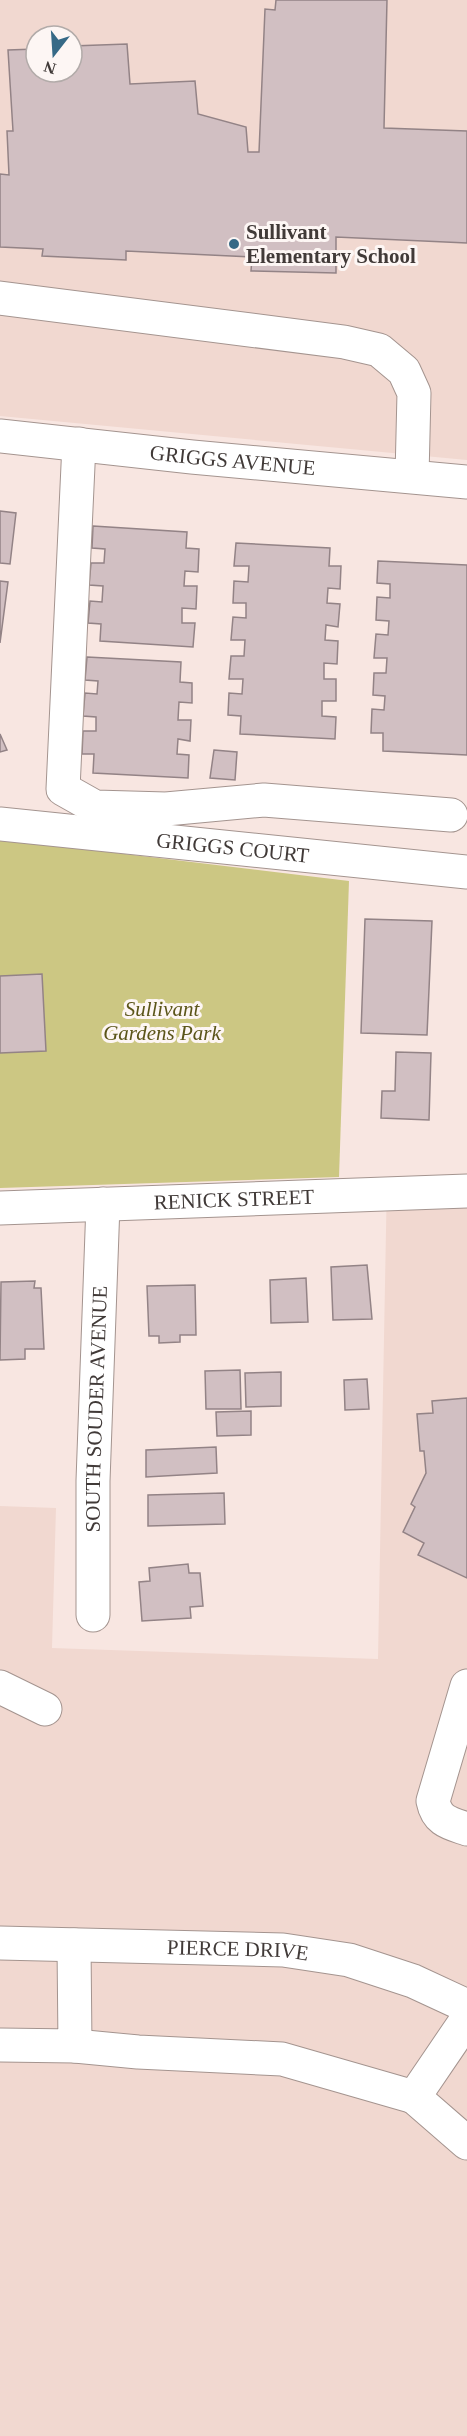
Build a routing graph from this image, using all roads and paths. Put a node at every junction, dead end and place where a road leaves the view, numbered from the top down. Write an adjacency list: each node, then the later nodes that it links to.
1 (0, 298): 4 (street)
2 (0, 436): 3 (street, GRIGGS AVENUE)
3 (79, 444): 4 (street, GRIGGS AVENUE); 6 (street)
4 (412, 476): 5 (street, GRIGGS AVENUE)
5 (467, 482)
6 (452, 815)
7 (0, 824): 8 (street, GRIGGS COURT)
8 (467, 872)
9 (467, 1191): 10 (street, RENICK STREET)
10 (103, 1204): 11 (street, RENICK STREET); 12 (street, SOUTH SOUDER AVENUE)
11 (0, 1208)
12 (93, 1614)
13 (467, 1686): 16 (street)
14 (0, 1687): 15 (street)
15 (45, 1709)
16 (467, 1829)
17 (0, 1943): 18 (street, PIERCE DRIVE)
18 (74, 1945): 19 (street, PIERCE DRIVE); 22 (street)
19 (467, 2006)
20 (467, 2019): 23 (street)
21 (0, 2045): 22 (street)
22 (75, 2046): 23 (street)
23 (414, 2097): 24 (street)
24 (467, 2143)

